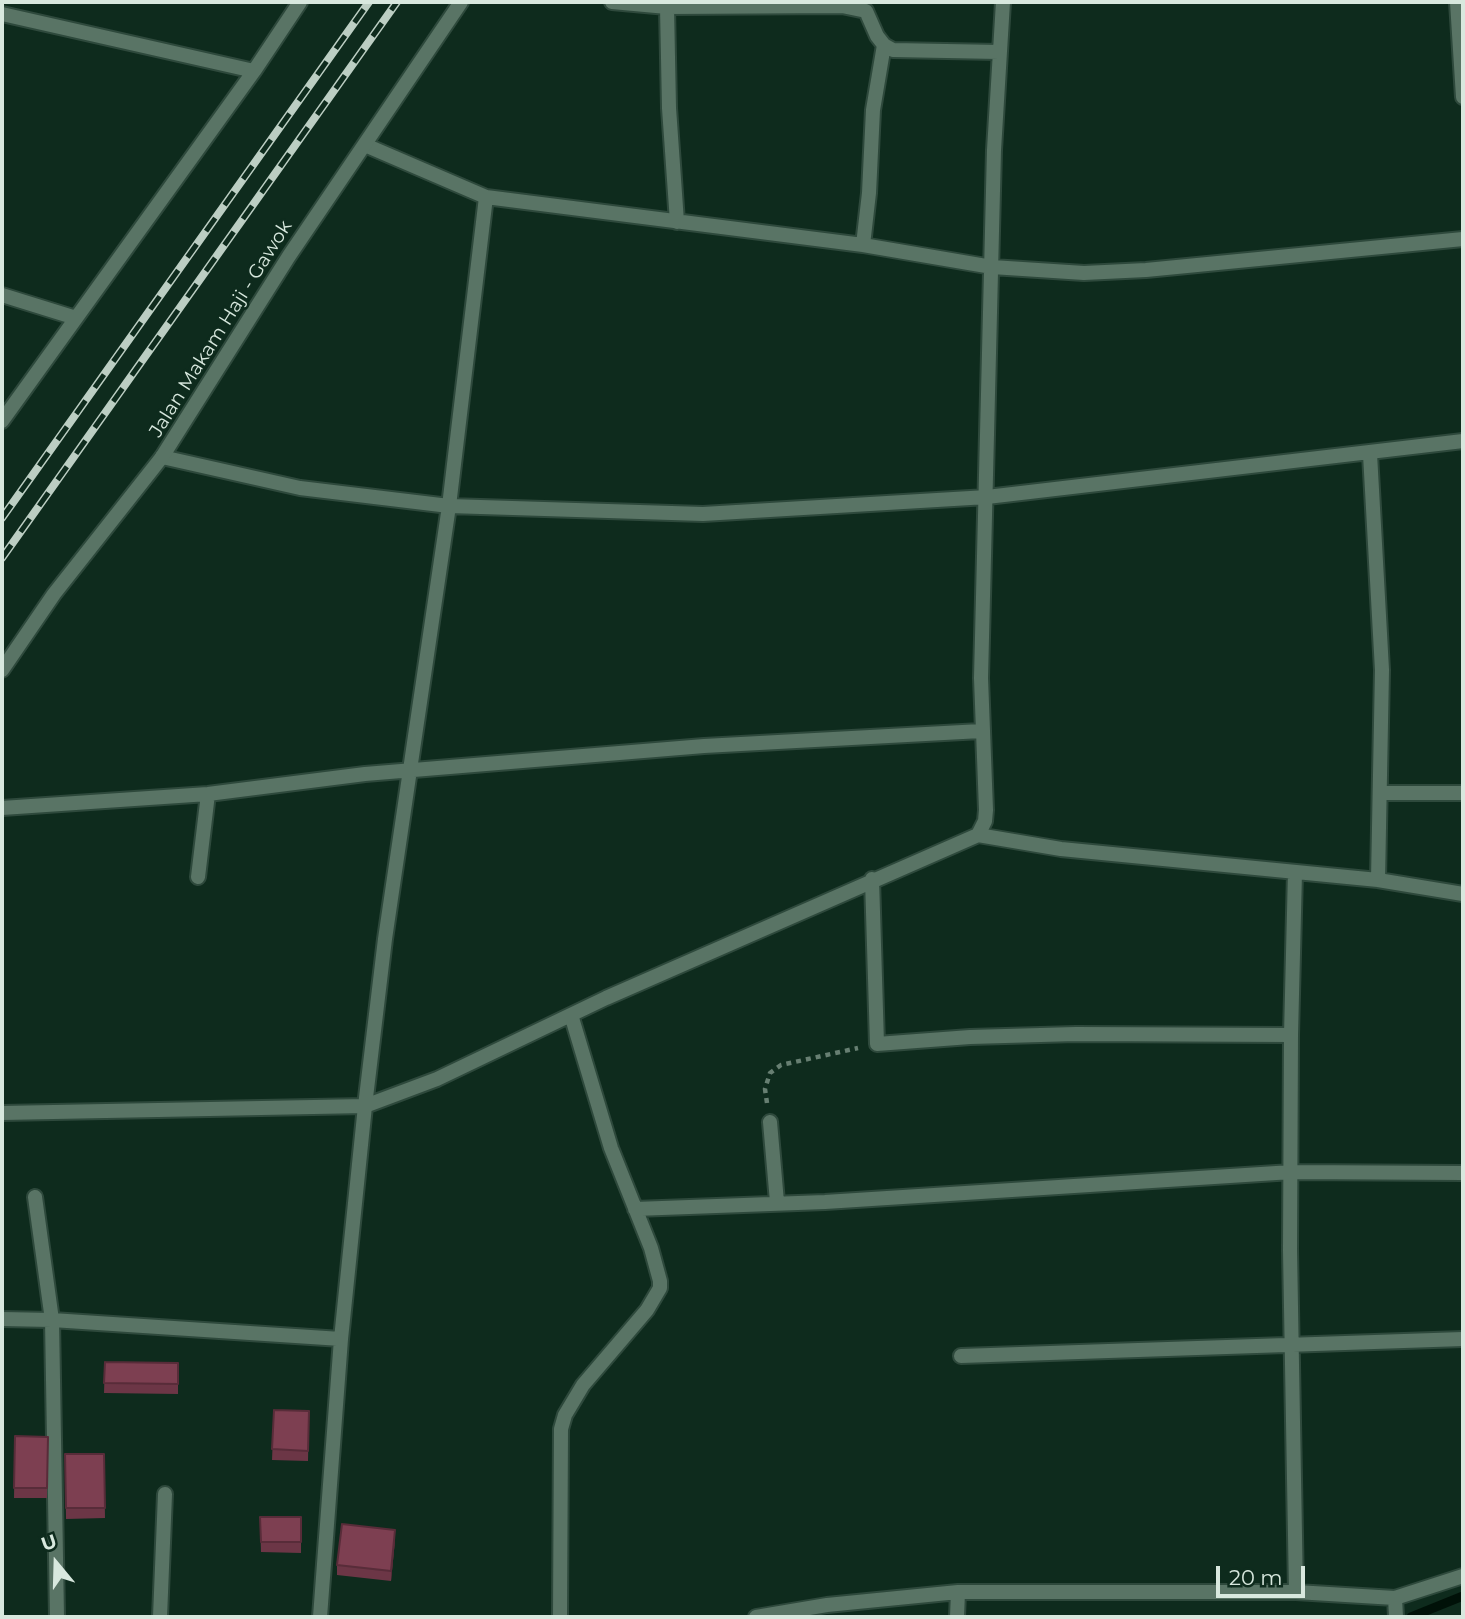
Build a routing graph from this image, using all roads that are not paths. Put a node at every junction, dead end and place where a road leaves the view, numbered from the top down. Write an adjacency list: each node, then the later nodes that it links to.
1 (300, 2): 11 (street)
2 (461, 2): 13 (street, Jalan Makam Haji - Gawok)
3 (612, 2): 6 (street)
4 (1003, 2): 10 (street)
5 (1457, 2): 8 (street)
6 (667, 6): 9 (street); 15 (street)
7 (2, 14): 11 (street)
8 (1462, 38): 12 (street)
9 (884, 45): 10 (street); 17 (street)
10 (999, 52): 18 (street)
11 (254, 71): 20 (street)
12 (1463, 97)
13 (365, 145): 14 (street); 24 (street, Jalan Makam Haji - Gawok)
14 (486, 197): 15 (street); 26 (street)
15 (677, 222): 17 (street)
16 (1463, 239): 18 (street)
17 (863, 245): 18 (street)
18 (992, 267): 25 (street)
19 (2, 295): 20 (street)
20 (76, 318): 21 (street)
21 (2, 421)
22 (1463, 441): 23 (street)
23 (1370, 454): 25 (street); 30 (street)
24 (162, 457): 26 (street); 27 (street, Jalan Makam Haji - Gawok)
25 (987, 497): 26 (street); 28 (street)
26 (449, 506): 29 (street)
27 (2, 670)
28 (981, 731): 29 (street); 34 (street)
29 (410, 770): 32 (street); 42 (street)
30 (1381, 793): 31 (street); 38 (street)
31 (1463, 793)
32 (208, 794): 33 (street); 36 (street)
33 (2, 808)
34 (978, 835): 35 (street); 37 (street)
35 (1295, 872): 38 (street); 41 (street)
36 (198, 877)
37 (872, 879): 40 (street); 41 (street)
38 (1378, 880): 39 (street)
39 (1463, 894)
40 (572, 1018): 42 (street); 49 (street)
41 (1291, 1035): 45 (street)
42 (365, 1106): 43 (street); 52 (street)
43 (2, 1113)
44 (769, 1122): 48 (street)
45 (1292, 1172): 46 (street); 48 (street); 54 (street)
46 (1463, 1173)
47 (35, 1197): 51 (street)
48 (777, 1202): 49 (street)
49 (635, 1209): 65 (street)
50 (2, 1319): 51 (street)
51 (52, 1320): 52 (street); 62 (street)
52 (341, 1339): 64 (street)
53 (1463, 1339): 54 (street)
54 (1293, 1343): 55 (street); 59 (street)
55 (961, 1356)
56 (165, 1494): 63 (street)
57 (1463, 1576): 60 (street)
58 (958, 1592): 59 (street); 66 (street); 67 (street)
59 (1296, 1592): 60 (street)
60 (1395, 1598): 61 (street)
61 (1396, 1616)
62 (57, 1617)
63 (160, 1617)
64 (320, 1617)
65 (560, 1617)
66 (756, 1617)
67 (957, 1617)

